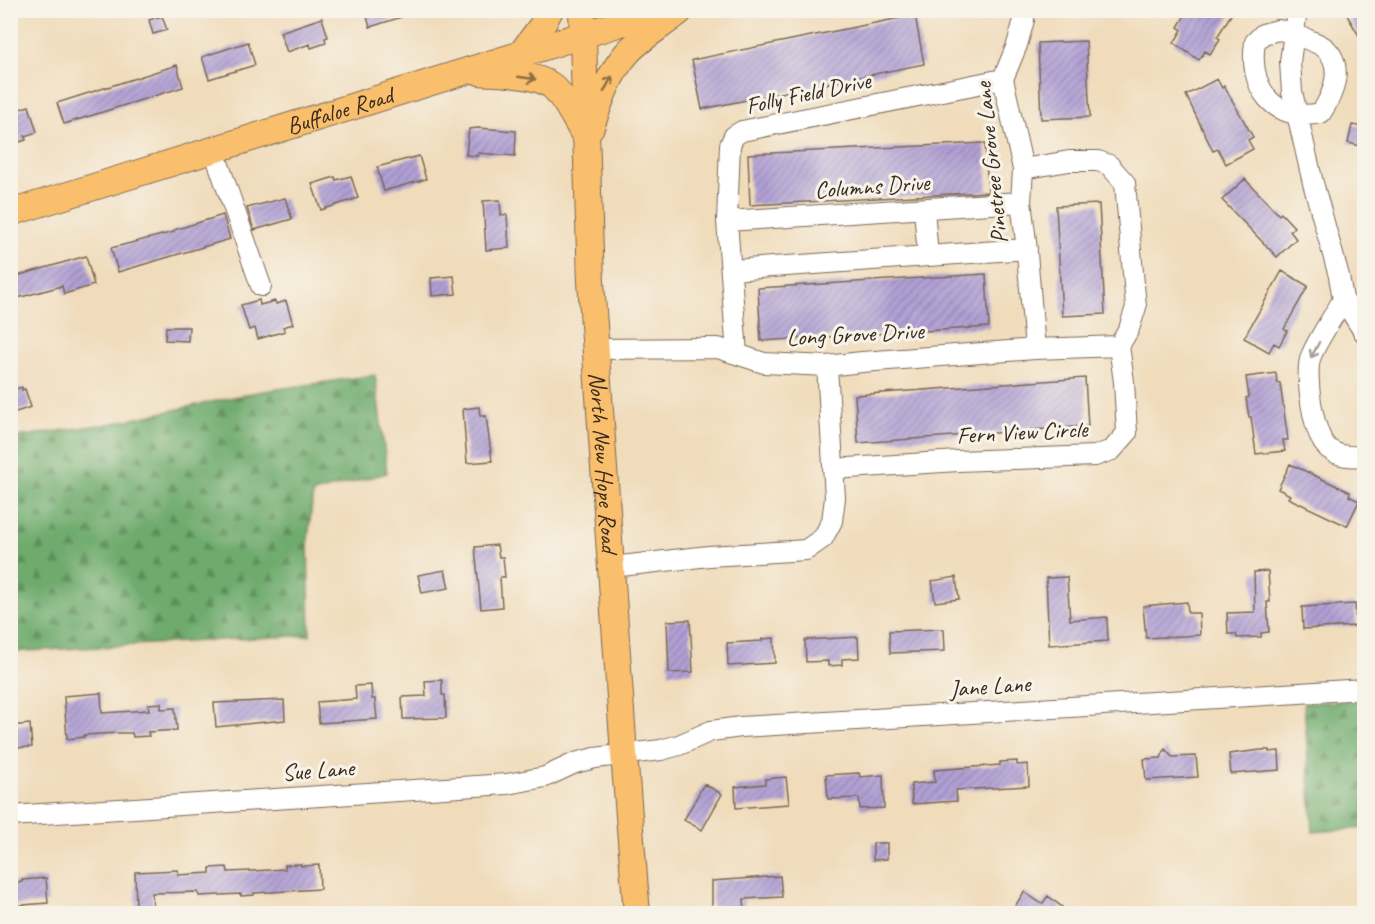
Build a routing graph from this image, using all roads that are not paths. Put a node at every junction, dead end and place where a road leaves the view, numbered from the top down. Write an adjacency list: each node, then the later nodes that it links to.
1 (550, 10): 8 (main road)
2 (670, 10): 6 (main road, Buffaloe Road)
3 (681, 10): 12 (main road, one-way to 3)
4 (1024, 10): 10 (street, Pinetree Grove Lane)
5 (1298, 10): 7 (street)
6 (583, 23): 8 (main road, Buffaloe Road); 12 (main road, North New Hope Road)
7 (1294, 32): 11 (street); 11 (street); 11 (street)
8 (520, 55): 9 (main road, Buffaloe Road)
9 (469, 71): 12 (main road, one-way to 12); 13 (main road, Buffaloe Road)
10 (1003, 79): 14 (street, Pinetree Grove Lane); 18 (street, Folly Field Drive)
11 (1297, 115): 23 (street)
12 (586, 139): 26 (main road, North New Hope Road)
13 (214, 151): 17 (main road, Buffaloe Road); 22 (street)
14 (1023, 169): 15 (street, Pinetree Grove Lane); 25 (street)
15 (1021, 202): 16 (street, Columns Drive); 19 (street, Pinetree Grove Lane)
16 (924, 209): 18 (street, Columns Drive); 20 (street)
17 (10, 213)
18 (727, 221): 21 (street, Folly Field Drive)
19 (1027, 249): 20 (street); 27 (street, Pinetree Grove Lane)
20 (928, 256): 21 (street)
21 (731, 270): 28 (street, Folly Field Drive)
22 (261, 286)
23 (1343, 299): 24 (street); 30 (street, one-way to 30)
24 (1365, 332)
25 (1119, 346): 27 (street, Long Grove Drive); 31 (street, Fern View Circle)
26 (596, 349): 28 (street, Long Grove Drive); 32 (main road, North New Hope Road)
27 (1035, 349): 29 (street, Long Grove Drive)
28 (737, 354): 29 (street, Long Grove Drive)
29 (827, 366): 31 (street)
30 (1365, 456)
31 (833, 469): 32 (street)
32 (612, 567): 34 (main road, North New Hope Road)
33 (1365, 689): 34 (street, Jane Lane)
34 (624, 754): 35 (street, Sue Lane); 36 (main road, North New Hope Road)
35 (10, 816)
36 (637, 914)

